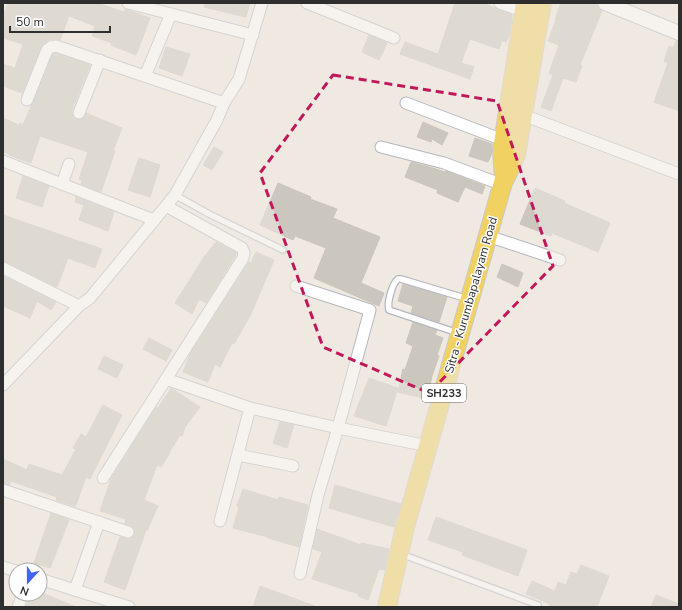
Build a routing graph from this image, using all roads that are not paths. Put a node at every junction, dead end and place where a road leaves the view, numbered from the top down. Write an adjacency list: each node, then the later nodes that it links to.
1 (128, 3): 8 (street)
2 (262, 3): 10 (street)
3 (307, 3): 11 (street)
4 (500, 3): 7 (street)
5 (542, 3): 18 (main road)
6 (605, 3): 9 (street)
7 (525, 8): 19 (main road, Sitra - Kurumbapalayam Road / SH233)
8 (171, 14): 10 (street); 13 (street)
9 (679, 32)
10 (253, 35): 16 (street)
11 (394, 38)
12 (100, 60): 13 (street); 14 (street); 17 (street)
13 (145, 76): 16 (street)
14 (27, 100)
15 (406, 102): 19 (street)
16 (224, 103): 26 (street)
17 (79, 113)
18 (523, 115): 23 (street); 24 (main road)
19 (503, 140): 24 (main road, Sitra - Kurumbapalayam Road / SH233)
20 (381, 147): 24 (street)
21 (3, 161): 25 (street)
22 (69, 164): 25 (street)
23 (679, 174)
24 (504, 182): 29 (main road, Sitra - Kurumbapalayam Road / SH233)
25 (62, 184): 28 (street)
26 (175, 195): 27 (street); 30 (lane)
27 (166, 206): 28 (street); 37 (street)
28 (154, 220): 35 (street)
29 (488, 236): 31 (street); 34 (main road, Sitra - Kurumbapalayam Road / SH233)
30 (283, 250)
31 (560, 260)
32 (3, 268): 35 (street)
33 (296, 286): 40 (street)
34 (470, 299): 36 (main road, Sitra - Kurumbapalayam Road / SH233); 36 (lane)
35 (79, 306): 38 (street)
36 (460, 334): 41 (main road, Sitra - Kurumbapalayam Road / SH233)
37 (166, 379): 39 (street); 44 (street)
38 (3, 385)
39 (250, 408): 40 (street); 42 (street)
40 (338, 428): 41 (street); 50 (street)
41 (428, 446): 49 (main road, Sitra - Kurumbapalayam Road / SH233)
42 (238, 455): 43 (street); 46 (street)
43 (293, 466)
44 (103, 478)
45 (3, 490): 47 (street)
46 (220, 521)
47 (98, 522): 48 (street); 52 (street)
48 (128, 532)
49 (399, 554): 53 (lane); 55 (main road, Sitra - Kurumbapalayam Road / SH233)
50 (300, 574)
51 (48, 582): 52 (street)
52 (75, 590): 54 (street)
53 (538, 605)
54 (129, 607)
55 (387, 607)

